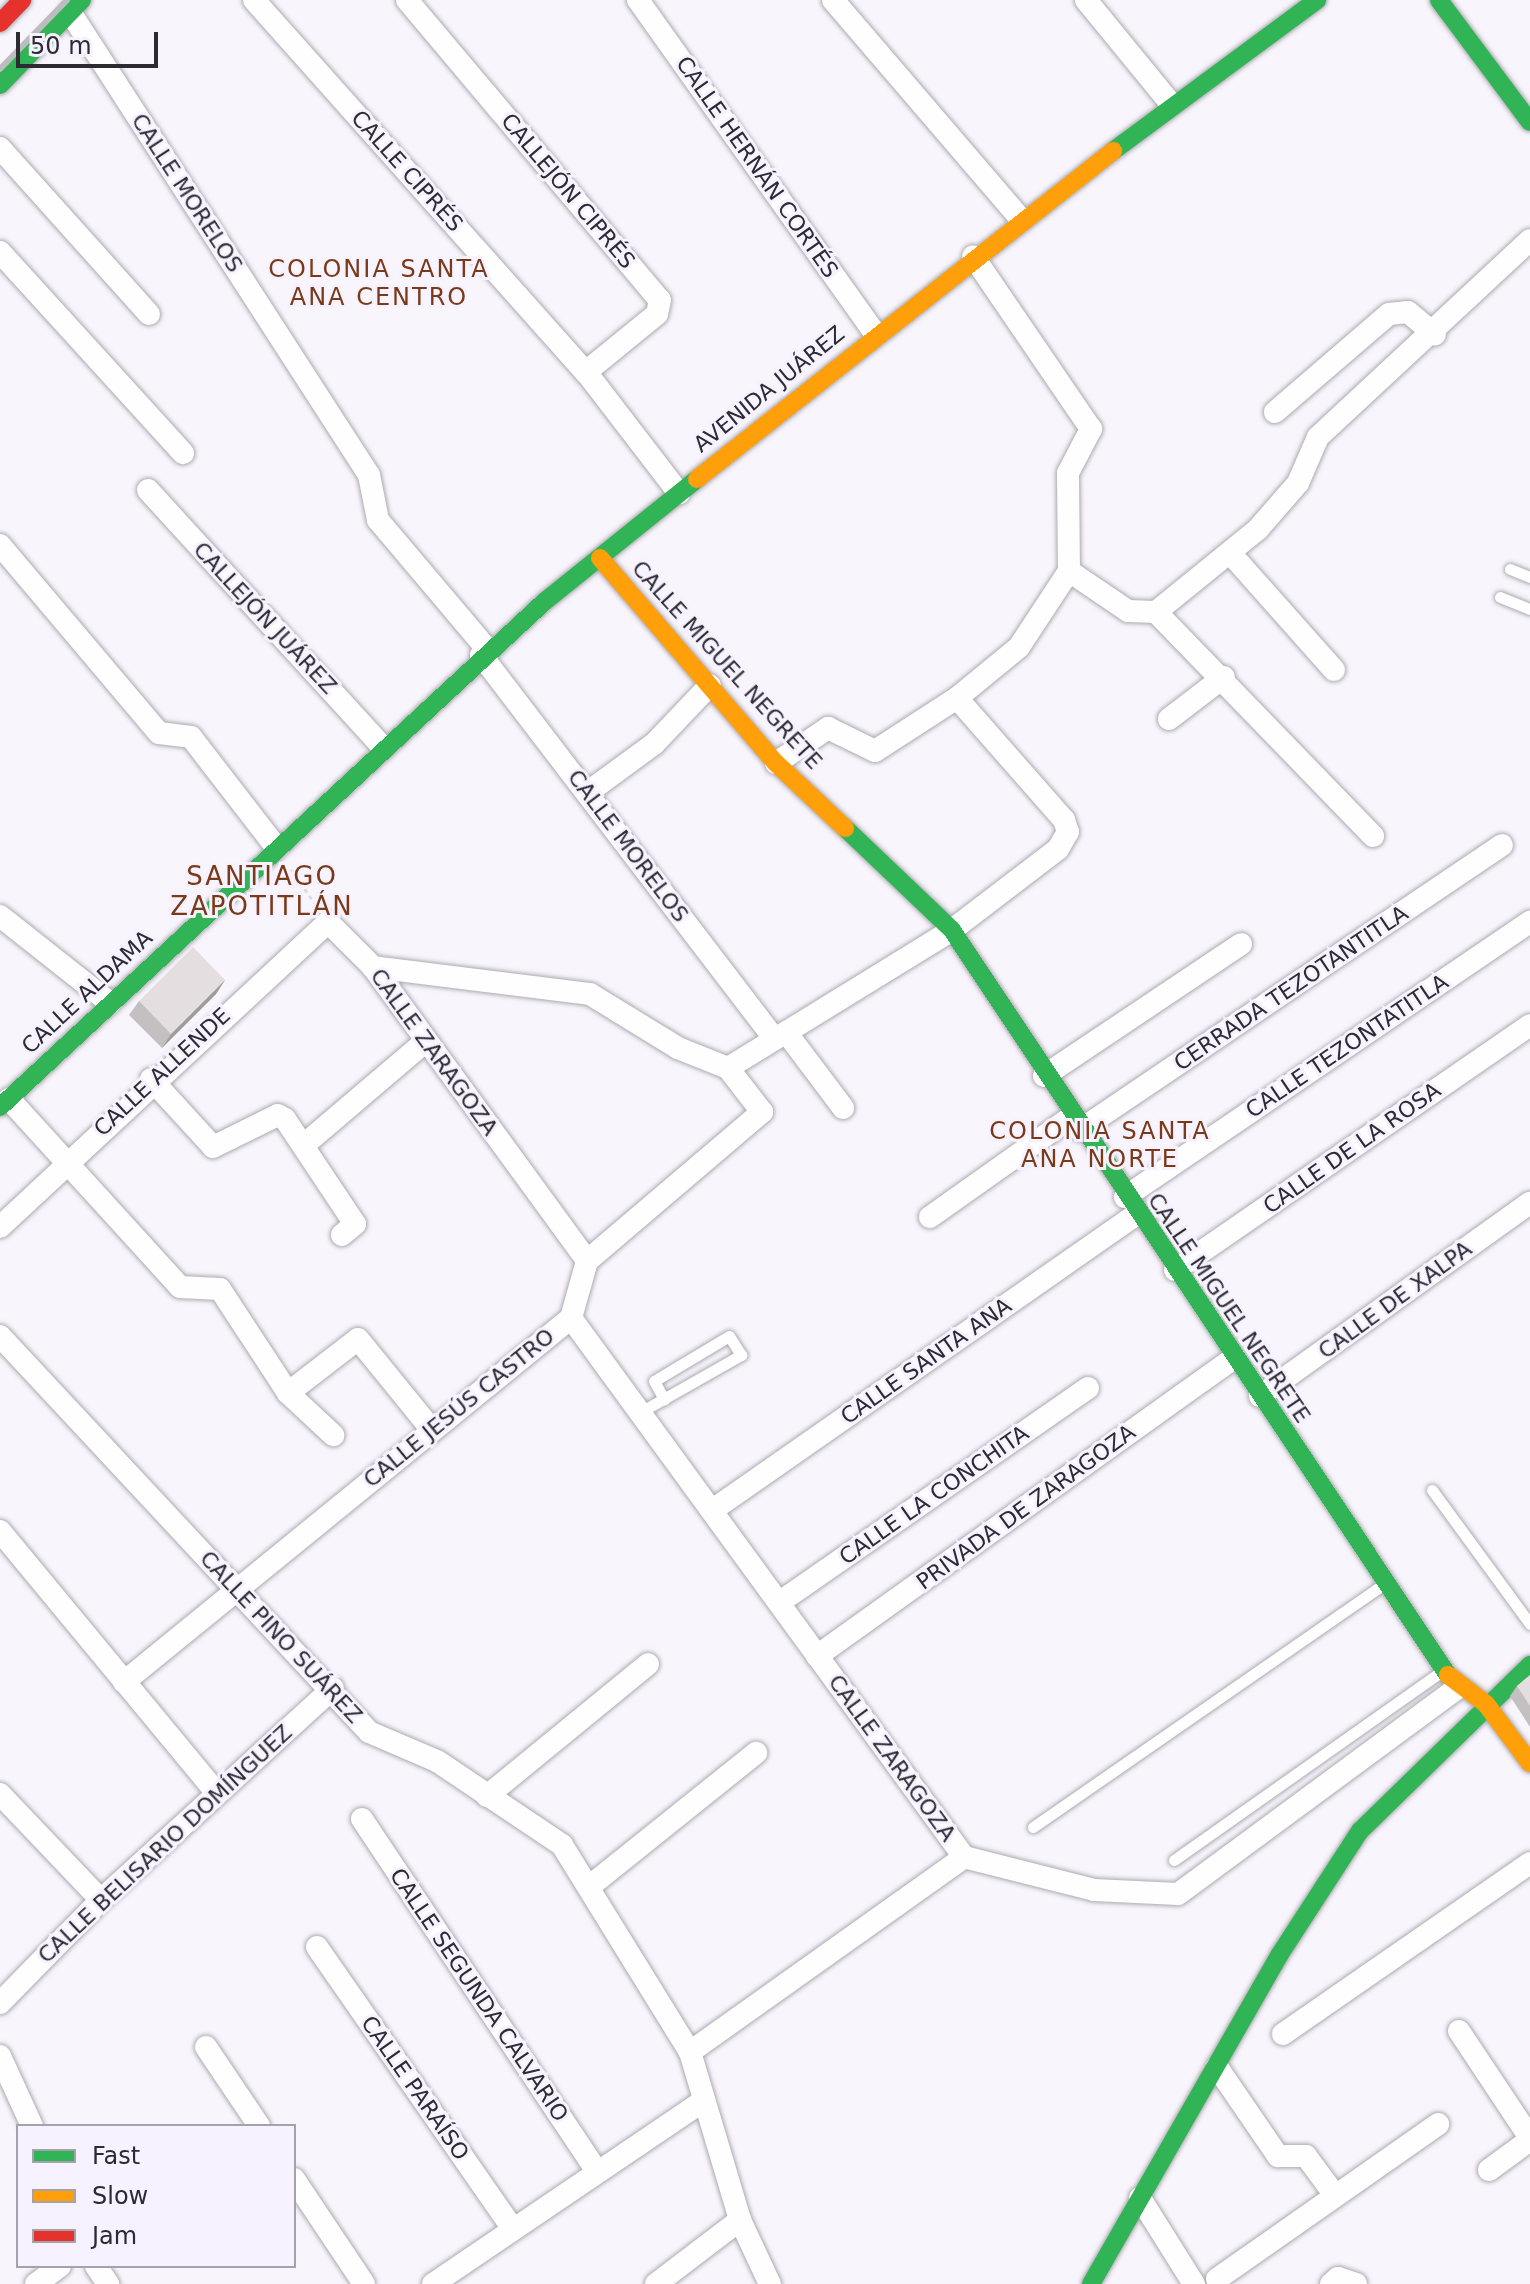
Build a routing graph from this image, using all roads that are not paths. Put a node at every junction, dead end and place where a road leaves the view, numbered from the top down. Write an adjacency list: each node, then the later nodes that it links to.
1 (22, 0): 10 (street)
2 (254, 0): 22 (street, CALLE CIPRÉS)
3 (407, 0): 22 (street, CALLEJÓN CIPRÉS)
4 (638, 0): 20 (street, CALLE HERNÁN CORTÉS)
5 (833, 0): 15 (street)
6 (1086, 0): 12 (street)
7 (1317, 0): 12 (street, AVENIDA JUÁREZ)
8 (1439, 0): 13 (street)
9 (76, 6): 11 (street); 36 (street, CALLE MORELOS)
10 (0, 23)
11 (0, 85)
12 (1171, 104): 15 (street, AVENIDA JUÁREZ)
13 (1530, 122)
14 (0, 148): 19 (street)
15 (1021, 219): 18 (street, AVENIDA JUÁREZ)
16 (1530, 240): 21 (street)
17 (0, 252): 24 (street)
18 (973, 256): 20 (street, AVENIDA JUÁREZ); 31 (street)
19 (149, 314)
20 (875, 334): 26 (street, AVENIDA JUÁREZ)
21 (1435, 335): 23 (street); 28 (street)
22 (586, 372): 26 (street, CALLE CIPRÉS)
23 (1275, 412)
24 (183, 453)
25 (148, 490): 42 (street, CALLEJÓN JUÁREZ)
26 (679, 493): 29 (street, AVENIDA JUÁREZ)
27 (0, 545): 47 (street)
28 (1231, 554): 35 (street); 37 (street)
29 (600, 558): 36 (street, AVENIDA JUÁREZ); 39 (street, CALLE MIGUEL NEGRETE)
30 (1510, 569): 32 (lane)
31 (1069, 571): 35 (street); 40 (street)
32 (1530, 577)
33 (1500, 597): 34 (lane)
34 (1530, 609)
35 (1156, 612): 38 (street)
36 (485, 652): 42 (street, AVENIDA JUÁREZ); 44 (street, CALLE MORELOS)
37 (1334, 670)
38 (1224, 677): 41 (street); 45 (street)
39 (710, 685): 43 (street, CALLE MIGUEL NEGRETE); 44 (street)
40 (957, 698): 43 (street); 51 (street)
41 (1169, 719)
42 (382, 746): 47 (street, AVENIDA JUÁREZ)
43 (776, 763): 51 (street, CALLE MIGUEL NEGRETE)
44 (587, 793): 56 (street, CALLE MORELOS)
45 (1373, 836)
46 (1502, 845): 63 (street, CERRADA TEZOTANTITLA)
47 (276, 847): 54 (street, CALLE ALDAMA)
48 (0, 916): 54 (street)
49 (328, 922): 53 (street, CALLE ZARAGOZA); 60 (street, CALLE ALLENDE)
50 (1530, 922): 67 (street, CALLE TEZONTATITLA)
51 (952, 930): 56 (street); 59 (street, CALLE MIGUEL NEGRETE)
52 (1241, 944): 59 (street)
53 (373, 967): 57 (street, CALLE ZARAGOZA); 58 (street)
54 (110, 1003): 61 (street, CALLE ALDAMA)
55 (1530, 1025): 72 (street, CALLE DE LA ROSA)
56 (780, 1035): 58 (street); 62 (street, CALLE MORELOS)
57 (426, 1041): 64 (street); 71 (street, CALLE ZARAGOZA)
58 (728, 1068): 71 (street)
59 (1044, 1076): 63 (street, CALLE MIGUEL NEGRETE)
60 (151, 1079): 64 (street); 65 (street, CALLE ALLENDE)
61 (4, 1103): 65 (street)
62 (843, 1108)
63 (1076, 1123): 67 (street, CALLE MIGUEL NEGRETE); 68 (street, CERRADA TEZOTANTITLA)
64 (305, 1144): 70 (street)
65 (68, 1160): 69 (street, CALLE ALLENDE); 77 (street)
66 (1530, 1203): 78 (street, CALLE DE XALPA)
67 (1131, 1205): 72 (street, CALLE MIGUEL NEGRETE); 84 (street, CALLE SANTA ANA)
68 (930, 1217)
69 (0, 1227)
70 (342, 1235)
71 (587, 1261): 73 (street, CALLE JESÚS CASTRO)
72 (1175, 1270): 75 (street, CALLE MIGUEL NEGRETE)
73 (571, 1318): 80 (street, CALLE ZARAGOZA); 81 (street, CALLE JESÚS CASTRO)
74 (0, 1336): 87 (street, CALLE PINO SUÁREZ)
75 (1234, 1358): 78 (street, CALLE MIGUEL NEGRETE); 90 (street, PRIVADA DE ZARAGOZA)
76 (1088, 1388): 88 (street, CALLE LA CONCHITA)
77 (288, 1393): 81 (street); 82 (street)
78 (1260, 1396): 86 (street, CALLE MIGUEL NEGRETE)
79 (664, 1399): 79 (lane); 80 (lane)
80 (644, 1410): 84 (street, CALLE ZARAGOZA)
81 (432, 1430): 87 (street, CALLE JESÚS CASTRO)
82 (333, 1435)
83 (1432, 1490): 89 (lane)
84 (714, 1509): 88 (street, CALLE ZARAGOZA)
85 (0, 1531): 94 (street)
86 (1387, 1582): 93 (street, CALLE MIGUEL NEGRETE); 103 (lane)
87 (236, 1588): 94 (street, CALLE JESÚS CASTRO); 95 (street, CALLE PINO SUÁREZ)
88 (780, 1602): 90 (street, CALLE ZARAGOZA)
89 (1530, 1624)
90 (817, 1656): 104 (street, CALLE ZARAGOZA)
91 (648, 1664): 101 (street)
92 (1530, 1665): 96 (street)
93 (1452, 1678): 96 (street, CALLE MIGUEL NEGRETE); 104 (street, CALLE ZARAGOZA); 105 (lane)
94 (124, 1682): 99 (street)
95 (333, 1688): 99 (street, CALLE BELISARIO DOMÍNGUEZ); 101 (street, CALLE PINO SUÁREZ)
96 (1486, 1704): 98 (street, CALLE MIGUEL NEGRETE); 116 (street)
97 (756, 1753): 107 (street)
98 (1530, 1763)
99 (217, 1793): 108 (street, CALLE BELISARIO DOMÍNGUEZ)
100 (0, 1794): 108 (street)
101 (487, 1796): 107 (street, CALLE PINO SUÁREZ)
102 (362, 1819): 122 (street, CALLE SEGUNDA CALVARIO)
103 (1033, 1827)
104 (964, 1857): 114 (street)
105 (1174, 1860)
106 (1530, 1863): 112 (street)
107 (590, 1886): 114 (street, CALLE PINO SUÁREZ)
108 (101, 1900): 110 (street, CALLE BELISARIO DOMÍNGUEZ)
109 (317, 1947): 128 (street, CALLE PARAÍSO)
110 (0, 2003)
111 (1459, 2031): 121 (street)
112 (1283, 2034)
113 (206, 2047): 119 (street)
114 (690, 2052): 117 (street, CALLE PINO SUÁREZ)
115 (0, 2056): 118 (street)
116 (1217, 2067): 125 (street); 126 (street)
117 (703, 2101): 122 (street); 127 (street, CALLE PINO SUÁREZ)
118 (31, 2124)
119 (258, 2124)
120 (1438, 2124): 125 (street)
121 (1530, 2139): 123 (street)
122 (596, 2170): 128 (street)
123 (1489, 2170)
124 (296, 2182): 133 (street)
125 (1334, 2194): 131 (street)
126 (1140, 2198): 130 (street); 137 (street)
127 (740, 2220): 135 (street); 136 (street, CALLE PINO SUÁREZ)
128 (513, 2229): 134 (street)
129 (57, 2268): 132 (street)
130 (1100, 2279)
131 (1217, 2279)
132 (36, 2284)
133 (364, 2284)
134 (433, 2284)
135 (656, 2284)
136 (770, 2284)
137 (1194, 2284)
138 (1331, 2284): 139 (street)
139 (1356, 2284)

